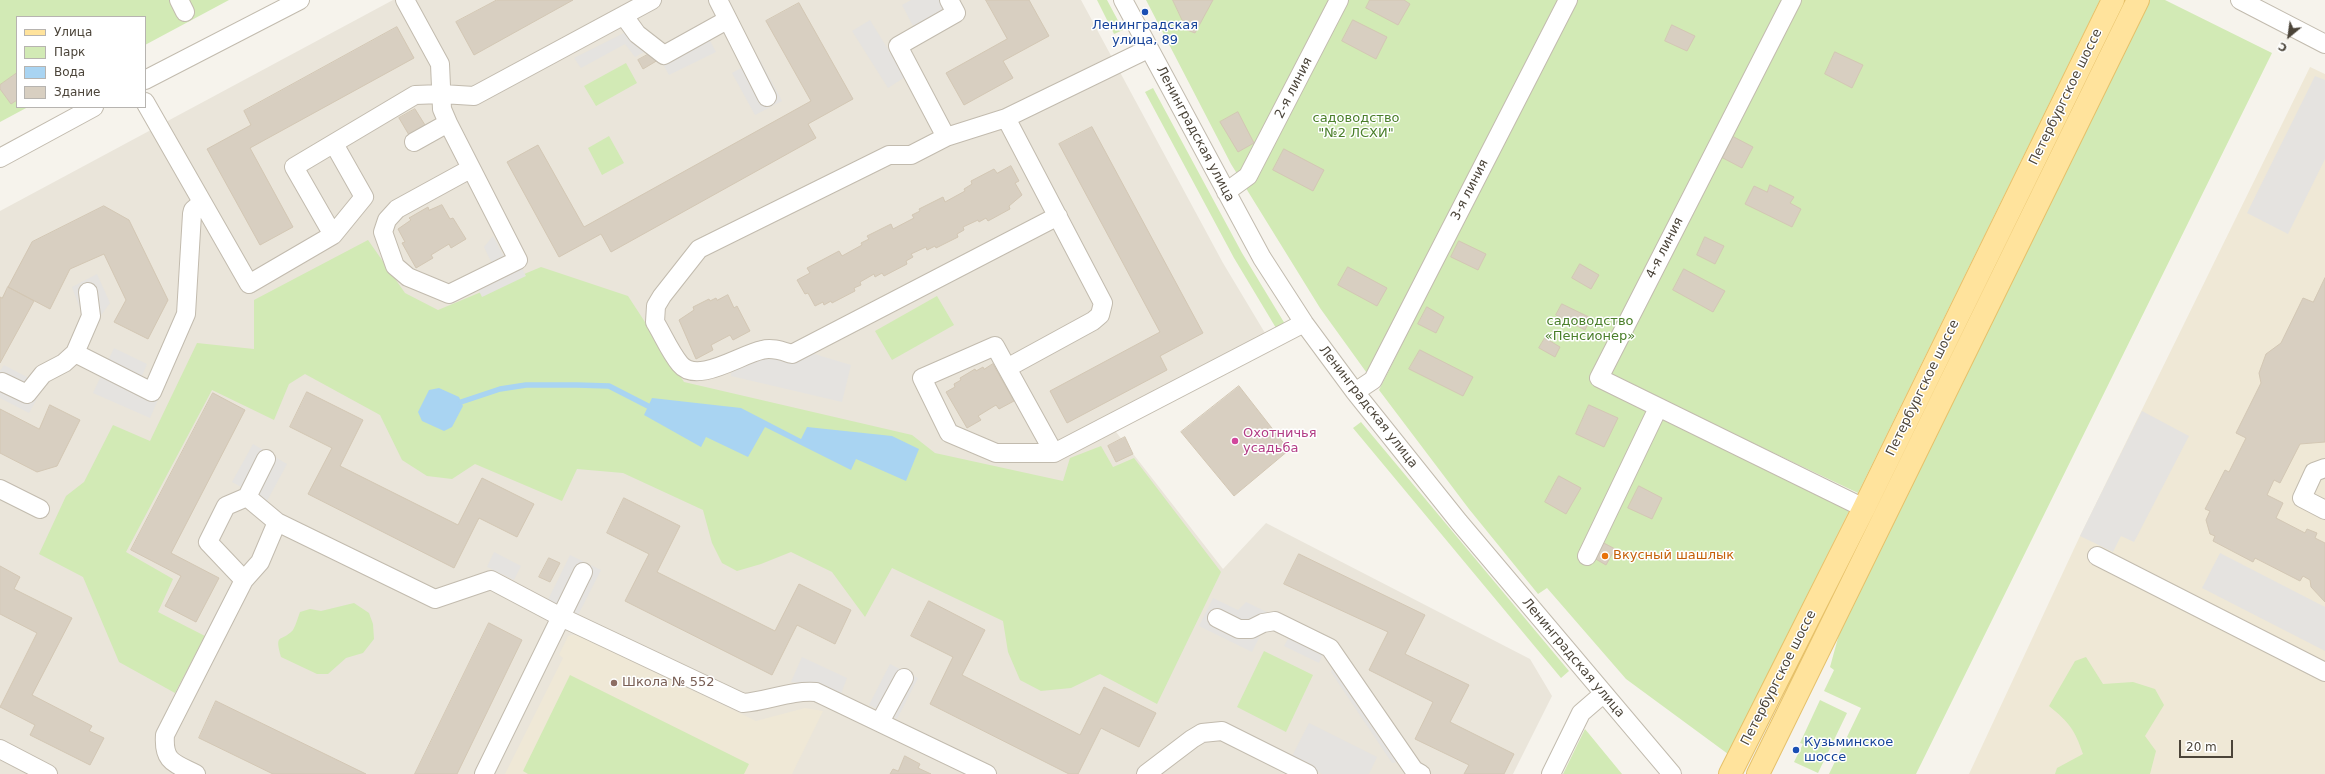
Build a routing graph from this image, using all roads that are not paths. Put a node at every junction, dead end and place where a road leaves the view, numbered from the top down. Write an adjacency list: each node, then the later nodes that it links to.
1 (300, 0): 17 (street)
2 (405, 0): 18 (street)
3 (652, 0): 13 (street)
4 (718, 0): 14 (street)
5 (949, 0): 24 (street)
6 (1123, 0): 16 (street, Ленинградская улица)
7 (1339, 0): 29 (street, 2-я линия)
8 (1568, 0): 38 (street, 3-я линия)
9 (1792, 0): 39 (street, 4-я линия)
10 (2113, 0): 45 (main road, Петербургское шоссе)
11 (2138, 0): 71 (main road, Петербургское шоссе)
12 (2240, 0): 15 (street)
13 (624, 16): 14 (street); 18 (street)
14 (727, 20): 19 (street)
15 (2325, 44)
16 (1148, 48): 22 (street); 29 (street, Ленинградская улица)
17 (146, 79)
18 (442, 94): 23 (street); 26 (street)
19 (767, 96)
20 (146, 104): 30 (street)
21 (92, 108): 27 (street)
22 (1006, 118): 24 (street); 31 (street)
23 (448, 123): 25 (street); 28 (street)
24 (946, 137): 31 (street)
25 (414, 142)
26 (334, 144): 32 (street); 32 (street)
27 (0, 158)
28 (470, 169): 28 (street)
29 (1226, 192): 34 (street, Ленинградская улица)
30 (201, 203): 32 (street); 35 (street)
31 (1058, 216): 36 (street)
32 (333, 235)
33 (88, 292): 35 (street)
34 (1304, 323): 38 (street, Ленинградская улица); 40 (street)
35 (74, 354): 37 (street)
36 (1007, 368): 40 (street); 40 (street)
37 (2, 382)
38 (1354, 392): 57 (street, Ленинградская улица)
39 (1658, 408): 45 (street, 4-я линия); 49 (street)
40 (1054, 453)
41 (266, 459): 44 (street)
42 (2325, 468): 47 (street)
43 (0, 489): 46 (street)
44 (247, 497): 48 (street); 52 (street)
45 (1864, 508): 70 (main road, Петербургское шоссе)
46 (40, 509)
47 (2325, 510)
48 (277, 522): 52 (street); 53 (street)
49 (1588, 556)
50 (2097, 556): 55 (street)
51 (583, 572): 53 (street)
52 (244, 580): 62 (street)
53 (561, 617): 58 (street); 63 (street)
54 (1217, 618): 67 (street)
55 (2325, 672)
56 (904, 678): 58 (street)
57 (1603, 694): 68 (street); 69 (street, Ленинградская улица)
58 (880, 722): 60 (street)
59 (0, 749): 61 (street)
60 (959, 768): 64 (street)
61 (48, 774)
62 (196, 774)
63 (484, 774)
64 (987, 774)
65 (1146, 774): 66 (street)
66 (1308, 774)
67 (1421, 774)
68 (1551, 774)
69 (1672, 774)
70 (1730, 774)
71 (1758, 774)

